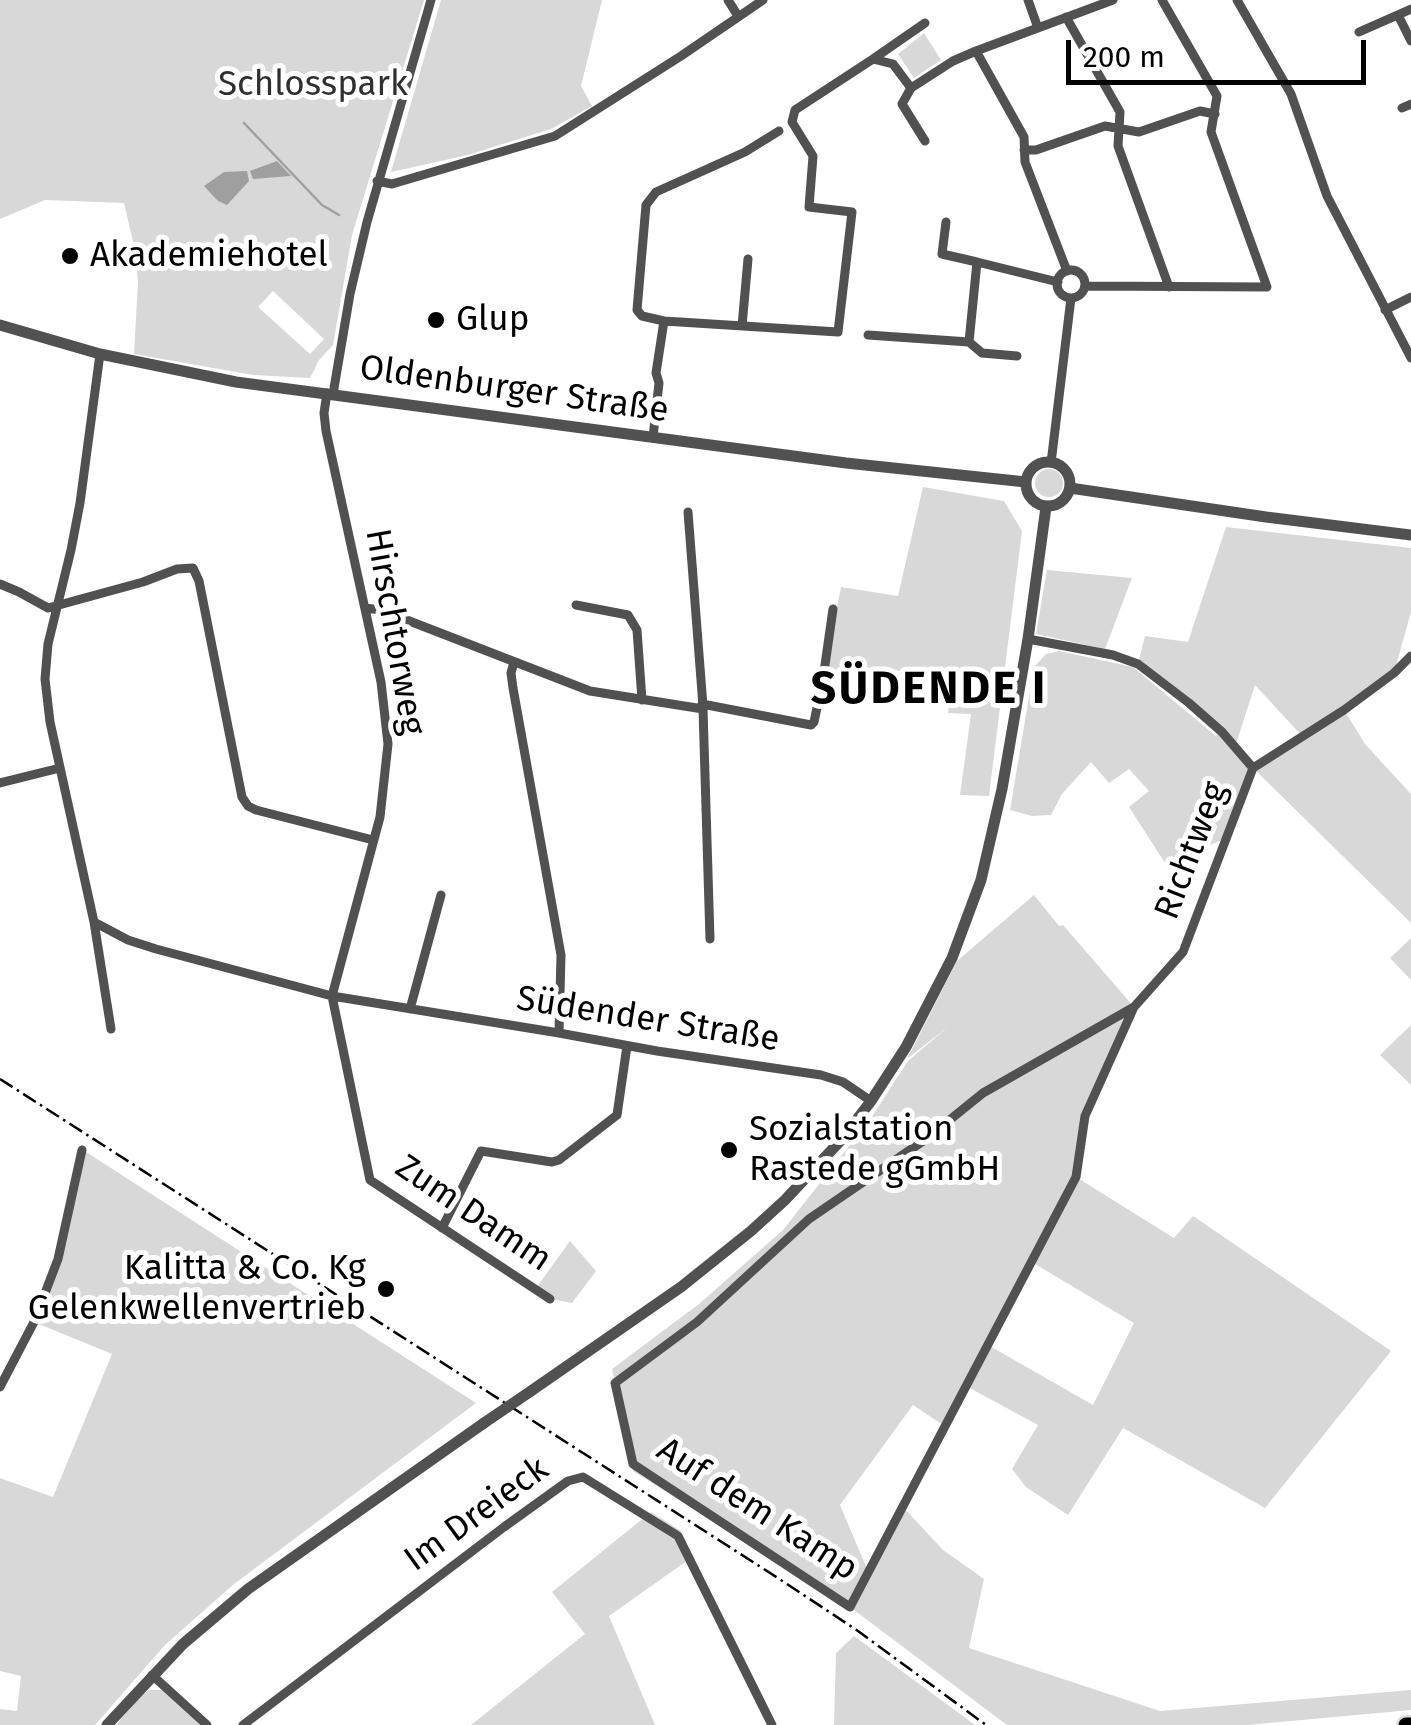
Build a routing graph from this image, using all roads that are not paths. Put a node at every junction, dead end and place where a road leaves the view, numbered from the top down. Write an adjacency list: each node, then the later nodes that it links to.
1 (432, 0): 24 (street, Hirschtorweg)
2 (728, 0): 10 (street)
3 (763, 0): 10 (street)
4 (1028, 0): 13 (street)
5 (1113, 0): 11 (street)
6 (1162, 0): 19 (street)
7 (1237, 0): 34 (street)
8 (1411, 9): 9 (street)
9 (1398, 15): 14 (street); 15 (street)
10 (738, 16): 24 (street)
11 (1066, 17): 13 (street); 20 (street)
12 (925, 23): 17 (street)
13 (1038, 28): 16 (street)
14 (1358, 32)
15 (1411, 41)
16 (976, 50): 18 (street); 23 (street)
17 (873, 58): 18 (street); 37 (street)
18 (910, 88): 22 (street)
19 (1215, 114): 20 (street); 31 (street)
20 (1120, 129): 23 (street); 31 (street)
21 (779, 130): 35 (street)
22 (924, 142)
23 (1024, 150): 28 (street)
24 (377, 181): 43 (street, Hirschtorweg)
25 (946, 222): 27 (street)
26 (748, 259): 37 (street)
27 (977, 262): 29 (street); 39 (street)
28 (1067, 272): 29 (street); 30 (street)
29 (1058, 282): 33 (street)
30 (1085, 286): 31 (street); 33 (street)
31 (1169, 288)
32 (1411, 297): 34 (street)
33 (1070, 298): 45 (street)
34 (1386, 310): 42 (street)
35 (664, 321): 37 (street); 44 (street)
36 (0, 325): 40 (street, Oldenburger Straße)
37 (742, 326)
38 (868, 335): 39 (street)
39 (969, 342): 41 (street)
40 (100, 354): 43 (street, Oldenburger Straße); 53 (street)
41 (1018, 356)
42 (1411, 358)
43 (330, 393): 44 (street, Oldenburger Straße); 54 (street, Hirschtorweg)
44 (653, 437): 46 (street, Oldenburger Straße)
45 (1051, 463): 46 (street); 47 (street)
46 (1026, 482): 48 (street)
47 (1070, 488): 48 (street); 50 (street)
48 (1046, 506): 56 (street)
49 (688, 512): 60 (street)
50 (1411, 535)
51 (0, 584): 53 (street)
52 (576, 605): 59 (street)
53 (55, 608): 61 (street); 64 (street)
54 (365, 608): 58 (street); 64 (street, Hirschtorweg)
55 (833, 609): 60 (street)
56 (1028, 639): 62 (street); 74 (street)
57 (1411, 656): 62 (street, Richtweg)
58 (514, 662): 59 (street); 72 (street)
59 (642, 700): 60 (street)
60 (702, 706): 67 (street)
61 (60, 768): 63 (street); 66 (street)
62 (1253, 768): 69 (street, Richtweg)
63 (0, 782)
64 (373, 840): 68 (street, Hirschtorweg)
65 (441, 896): 70 (street)
66 (94, 922): 68 (street, Südender Straße); 71 (street)
67 (710, 940)
68 (332, 996): 70 (street, Südender Straße); 76 (street, Zum Damm)
69 (1134, 1007): 69 (street, Auf dem Kamp)
70 (410, 1009): 72 (street, Südender Straße)
71 (111, 1029)
72 (559, 1032): 73 (street, Südender Straße)
73 (627, 1046): 74 (street, Südender Straße); 76 (street)
74 (871, 1102): 79 (street, bridge)
75 (82, 1150): 78 (street)
76 (442, 1228): 77 (street, Zum Damm)
77 (550, 1300)
78 (0, 1386)
79 (152, 1675): 80 (street); 81 (street)
80 (107, 1725)
81 (207, 1725)
82 (243, 1725): 83 (street, Im Dreieck)
83 (772, 1725)

